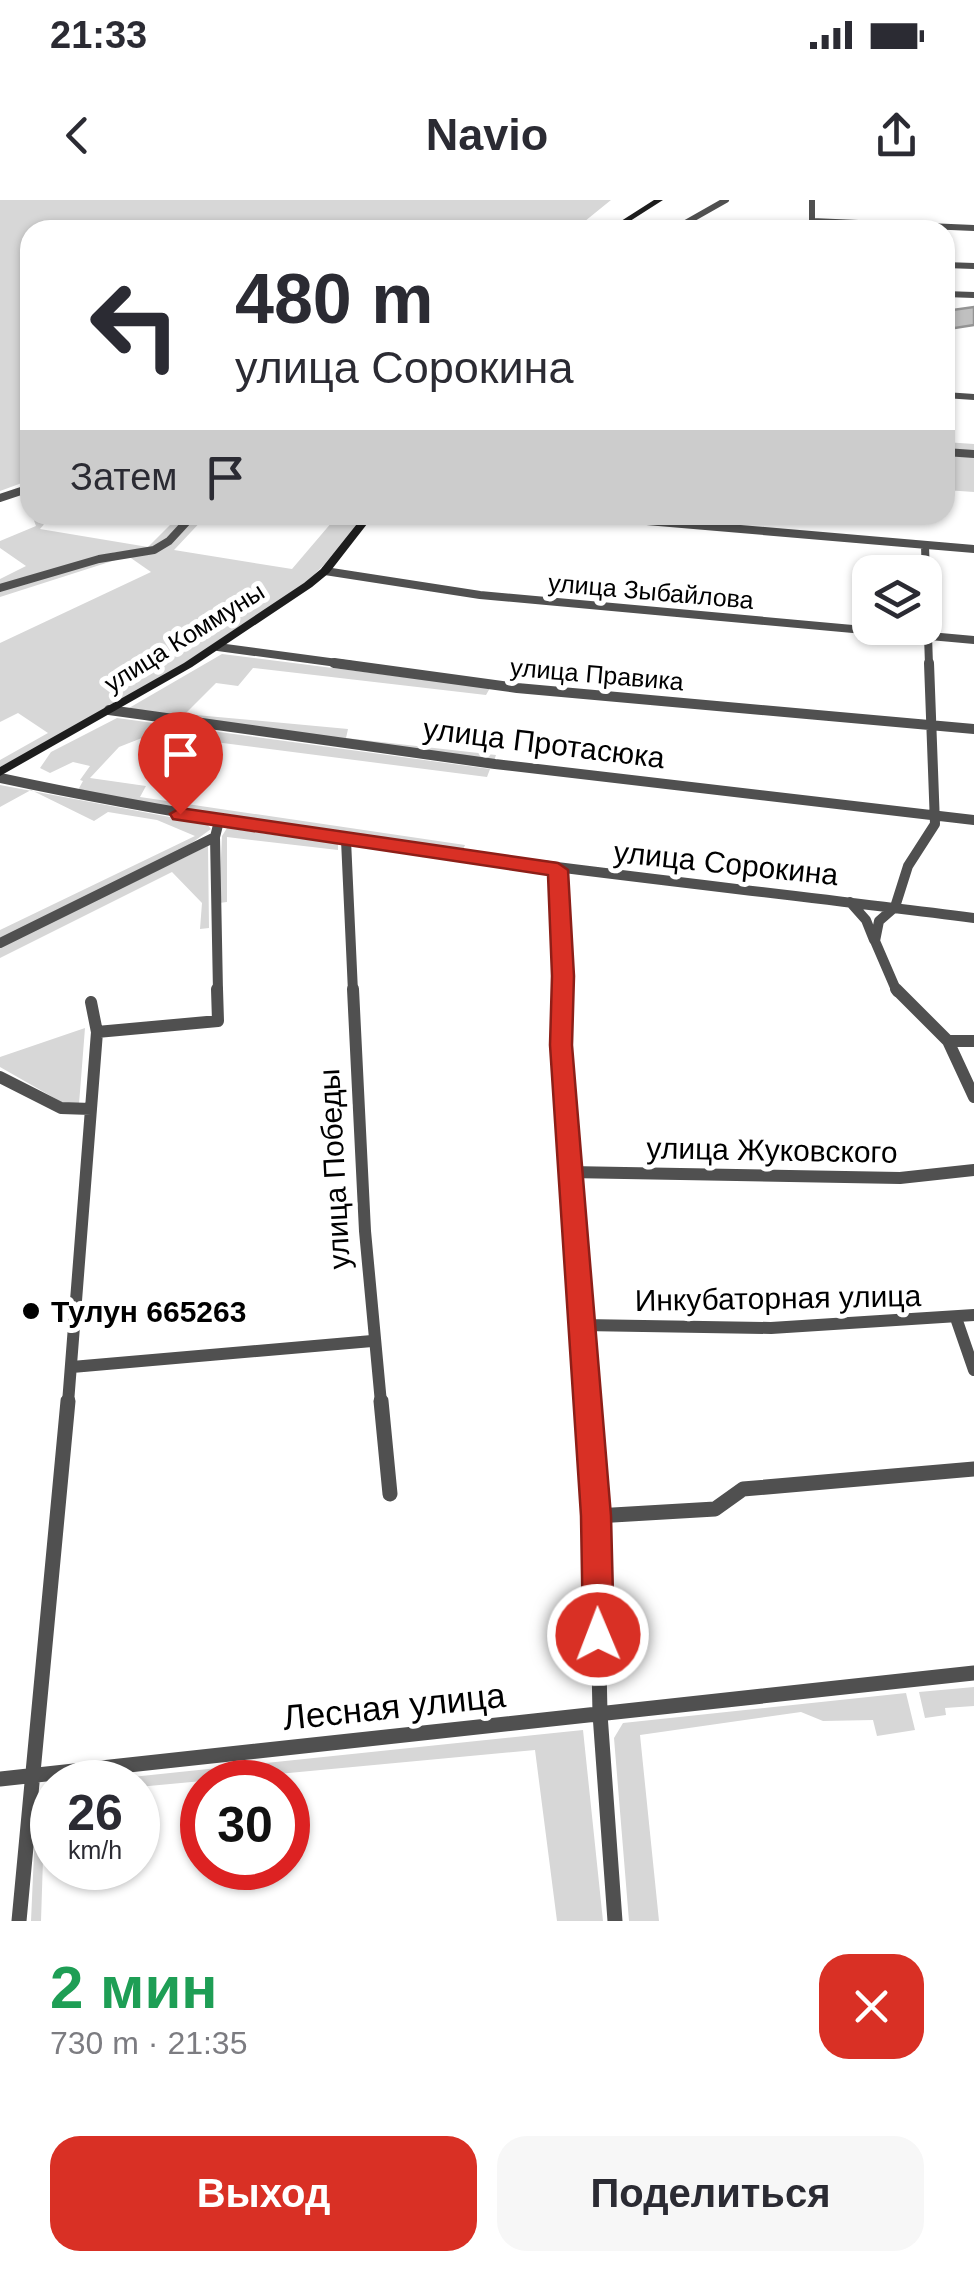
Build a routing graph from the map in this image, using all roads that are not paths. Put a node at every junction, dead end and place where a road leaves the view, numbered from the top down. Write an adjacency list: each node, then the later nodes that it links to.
1 (658, 200): 3 (street)
2 (726, 200): 4 (street)
3 (626, 220)
4 (691, 220)
5 (184, 525): 12 (street)
6 (362, 525): 11 (street, улица Коммуны)
7 (689, 525): 8 (street)
8 (925, 546): 9 (street); 10 (street)
9 (974, 549)
10 (925, 555)
11 (325, 571): 13 (street, улица Зыбайлова); 17 (street, улица Коммуны)
12 (0, 588)
13 (852, 629)
14 (942, 637): 15 (street, улица Зыбайлова)
15 (974, 640)
16 (928, 645): 19 (street)
17 (218, 647): 18 (street, улица Коммуны); 19 (street, улица Правика)
18 (108, 710): 21 (street, улица Коммуны); 22 (street, улица Протасюка)
19 (930, 724): 20 (street, улица Правика); 22 (street)
20 (974, 729)
21 (0, 775): 23 (street, улица Сорокина)
22 (934, 814): 24 (street, улица Протасюка); 29 (street)
23 (219, 820): 25 (street); 26 (street, улица Сорокина)
24 (974, 820)
25 (215, 837): 32 (street); 34 (street)
26 (346, 840): 27 (street, улица Сорокина); 45 (street, улица Победы)
27 (558, 870): 28 (street, улица Сорокина); 41 (street)
28 (850, 902): 29 (street, улица Сорокина); 31 (street)
29 (895, 907): 30 (street, улица Сорокина); 31 (street)
30 (974, 918)
31 (875, 941): 35 (street)
32 (0, 942)
33 (91, 1002): 34 (street)
34 (97, 1032): 39 (street)
35 (948, 1041): 36 (street); 38 (street)
36 (974, 1041)
37 (0, 1077): 39 (street)
38 (974, 1097)
39 (91, 1110): 46 (street)
40 (974, 1170): 41 (street, улица Жуковского)
41 (569, 1172): 44 (street)
42 (974, 1316): 43 (street, Инкубаторная улица)
43 (956, 1318): 44 (street, Инкубаторная улица); 47 (street)
44 (584, 1325): 50 (street)
45 (372, 1341): 46 (street); 49 (street, улица Победы)
46 (72, 1367): 53 (street)
47 (974, 1370)
48 (974, 1469): 50 (street)
49 (390, 1494)
50 (596, 1516): 52 (street)
51 (974, 1673): 52 (street, Лесная улица)
52 (600, 1714): 54 (street, Лесная улица); 59 (street)
53 (35, 1760)
54 (160, 1762)
55 (30, 1776): 56 (street, Лесная улица)
56 (0, 1780)
57 (30, 1815): 58 (street)
58 (19, 1921)
59 (615, 1921)

